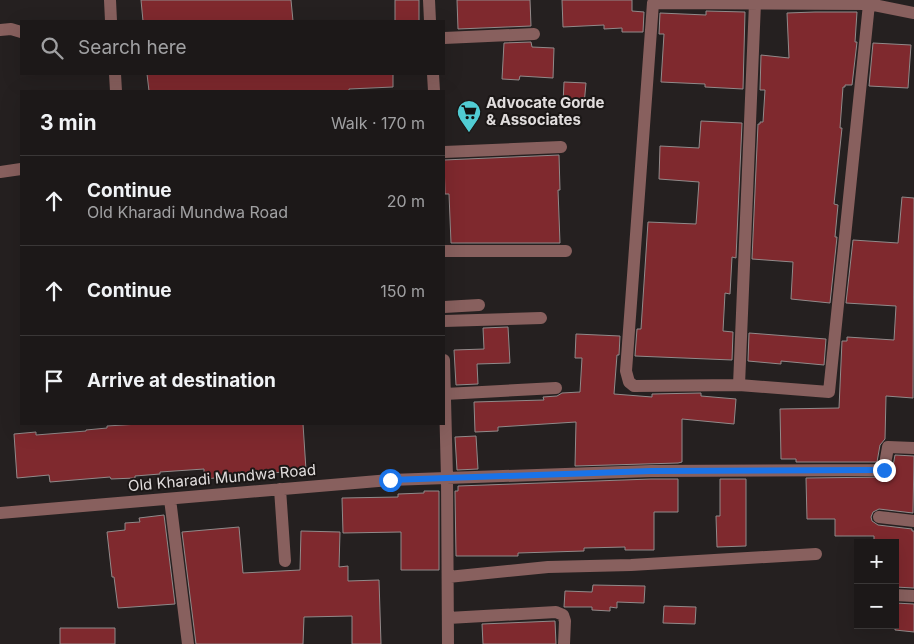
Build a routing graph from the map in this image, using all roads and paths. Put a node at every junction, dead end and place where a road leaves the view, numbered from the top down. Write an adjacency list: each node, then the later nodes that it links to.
1 (110, 0): 6 (street)
2 (429, 0): 7 (street)
3 (756, 2): 4 (street); 26 (street); 26 (street)
4 (869, 4): 5 (street); 26 (street)
5 (914, 13)
6 (111, 20)
7 (430, 20)
8 (0, 30): 9 (street)
9 (20, 32)
10 (534, 34): 11 (street)
11 (445, 38)
12 (115, 75): 14 (street)
13 (433, 75): 15 (street)
14 (116, 90)
15 (434, 90)
16 (561, 147): 17 (street)
17 (445, 152)
18 (20, 169): 19 (street)
19 (0, 172)
20 (445, 251): 21 (street)
21 (566, 251)
22 (478, 305): 23 (street)
23 (445, 307)
24 (541, 318): 25 (street)
25 (445, 321)
26 (738, 385)
27 (556, 388): 28 (street)
28 (445, 394): 30 (street)
29 (914, 448): 30 (street, Old Kharadi Mundwa Road)
30 (447, 478): 31 (street, Old Kharadi Mundwa Road); 38 (street)
31 (280, 489): 32 (street, Old Kharadi Mundwa Road); 37 (street)
32 (170, 499): 33 (street, Old Kharadi Mundwa Road); 42 (street)
33 (0, 513)
34 (879, 517): 35 (street)
35 (914, 521)
36 (816, 554): 38 (street)
37 (285, 561)
38 (448, 577): 41 (street)
39 (899, 595): 40 (street)
40 (914, 596)
41 (448, 618): 43 (street); 44 (street)
42 (188, 644)
43 (448, 644)
44 (564, 644)

